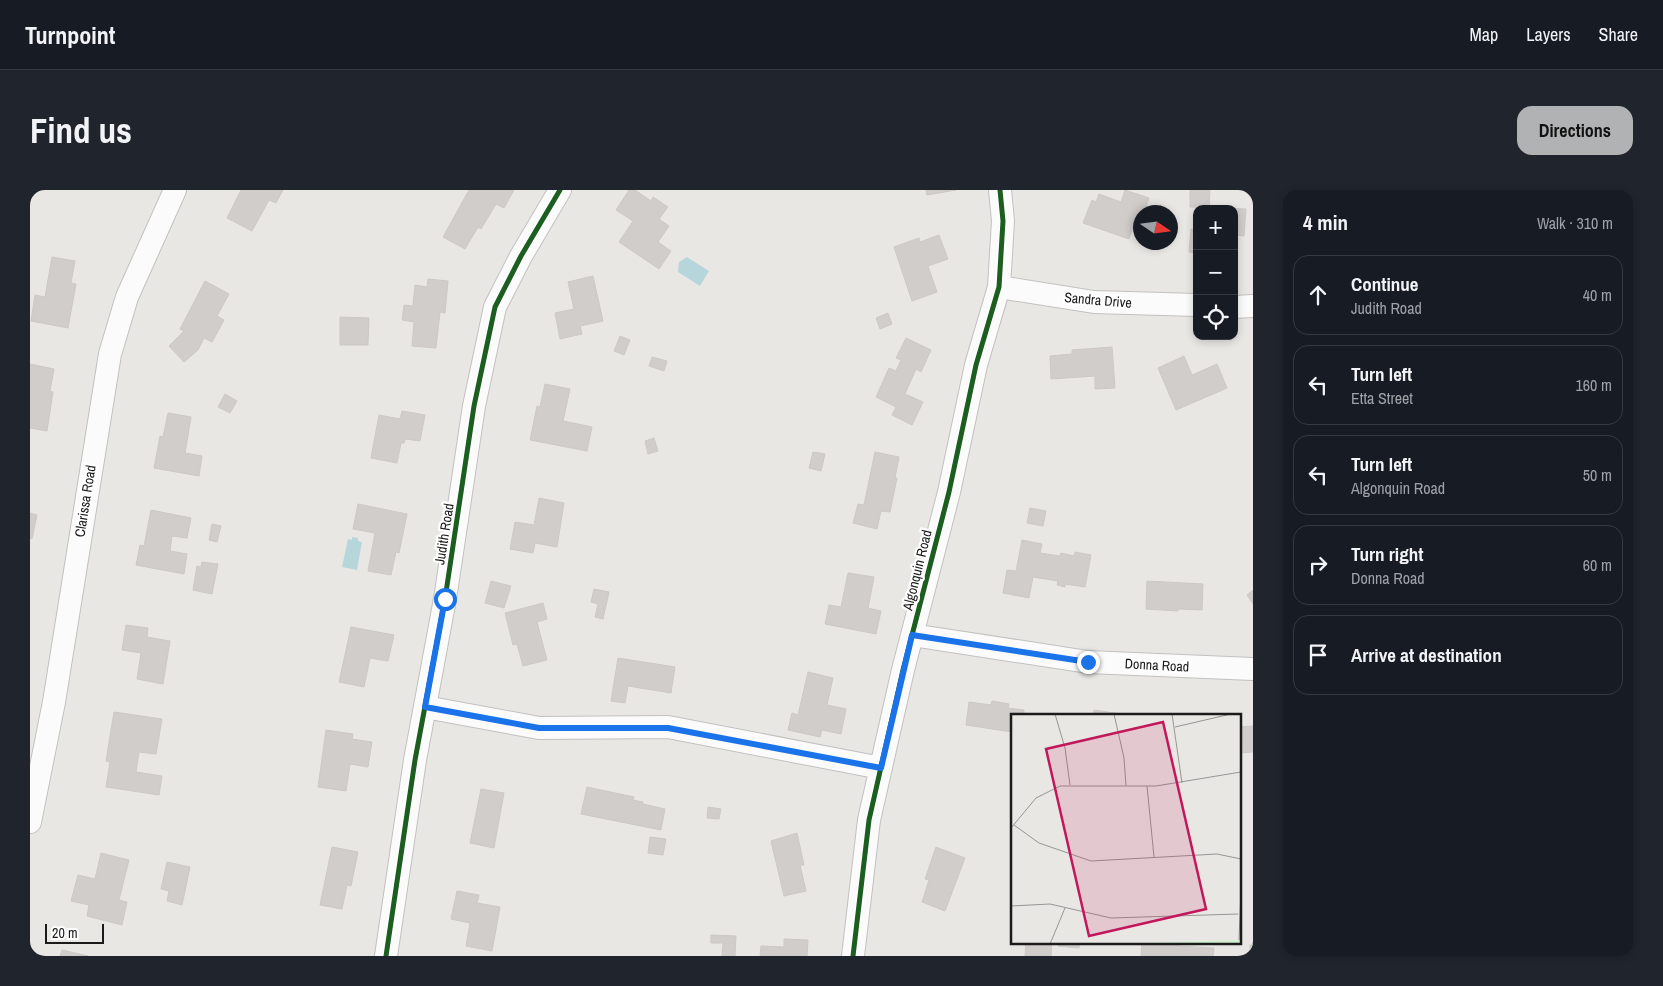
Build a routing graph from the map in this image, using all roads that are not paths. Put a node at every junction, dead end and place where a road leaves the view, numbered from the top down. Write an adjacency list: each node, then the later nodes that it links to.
1 (175, 190): 12 (street, Clarissa Road)
2 (560, 190): 10 (street, Judith Road)
3 (1000, 190): 4 (street, Algonquin Road)
4 (999, 287): 5 (street, Sandra Drive); 8 (street, Algonquin Road)
5 (1193, 306)
6 (1253, 306): 7 (street)
7 (1238, 307)
8 (912, 635): 9 (street, Donna Road); 11 (street, Algonquin Road)
9 (1253, 669)
10 (425, 707): 11 (street); 13 (street, Judith Road)
11 (881, 768): 14 (street, Algonquin Road)
12 (30, 822)
13 (386, 956)
14 (853, 956)

